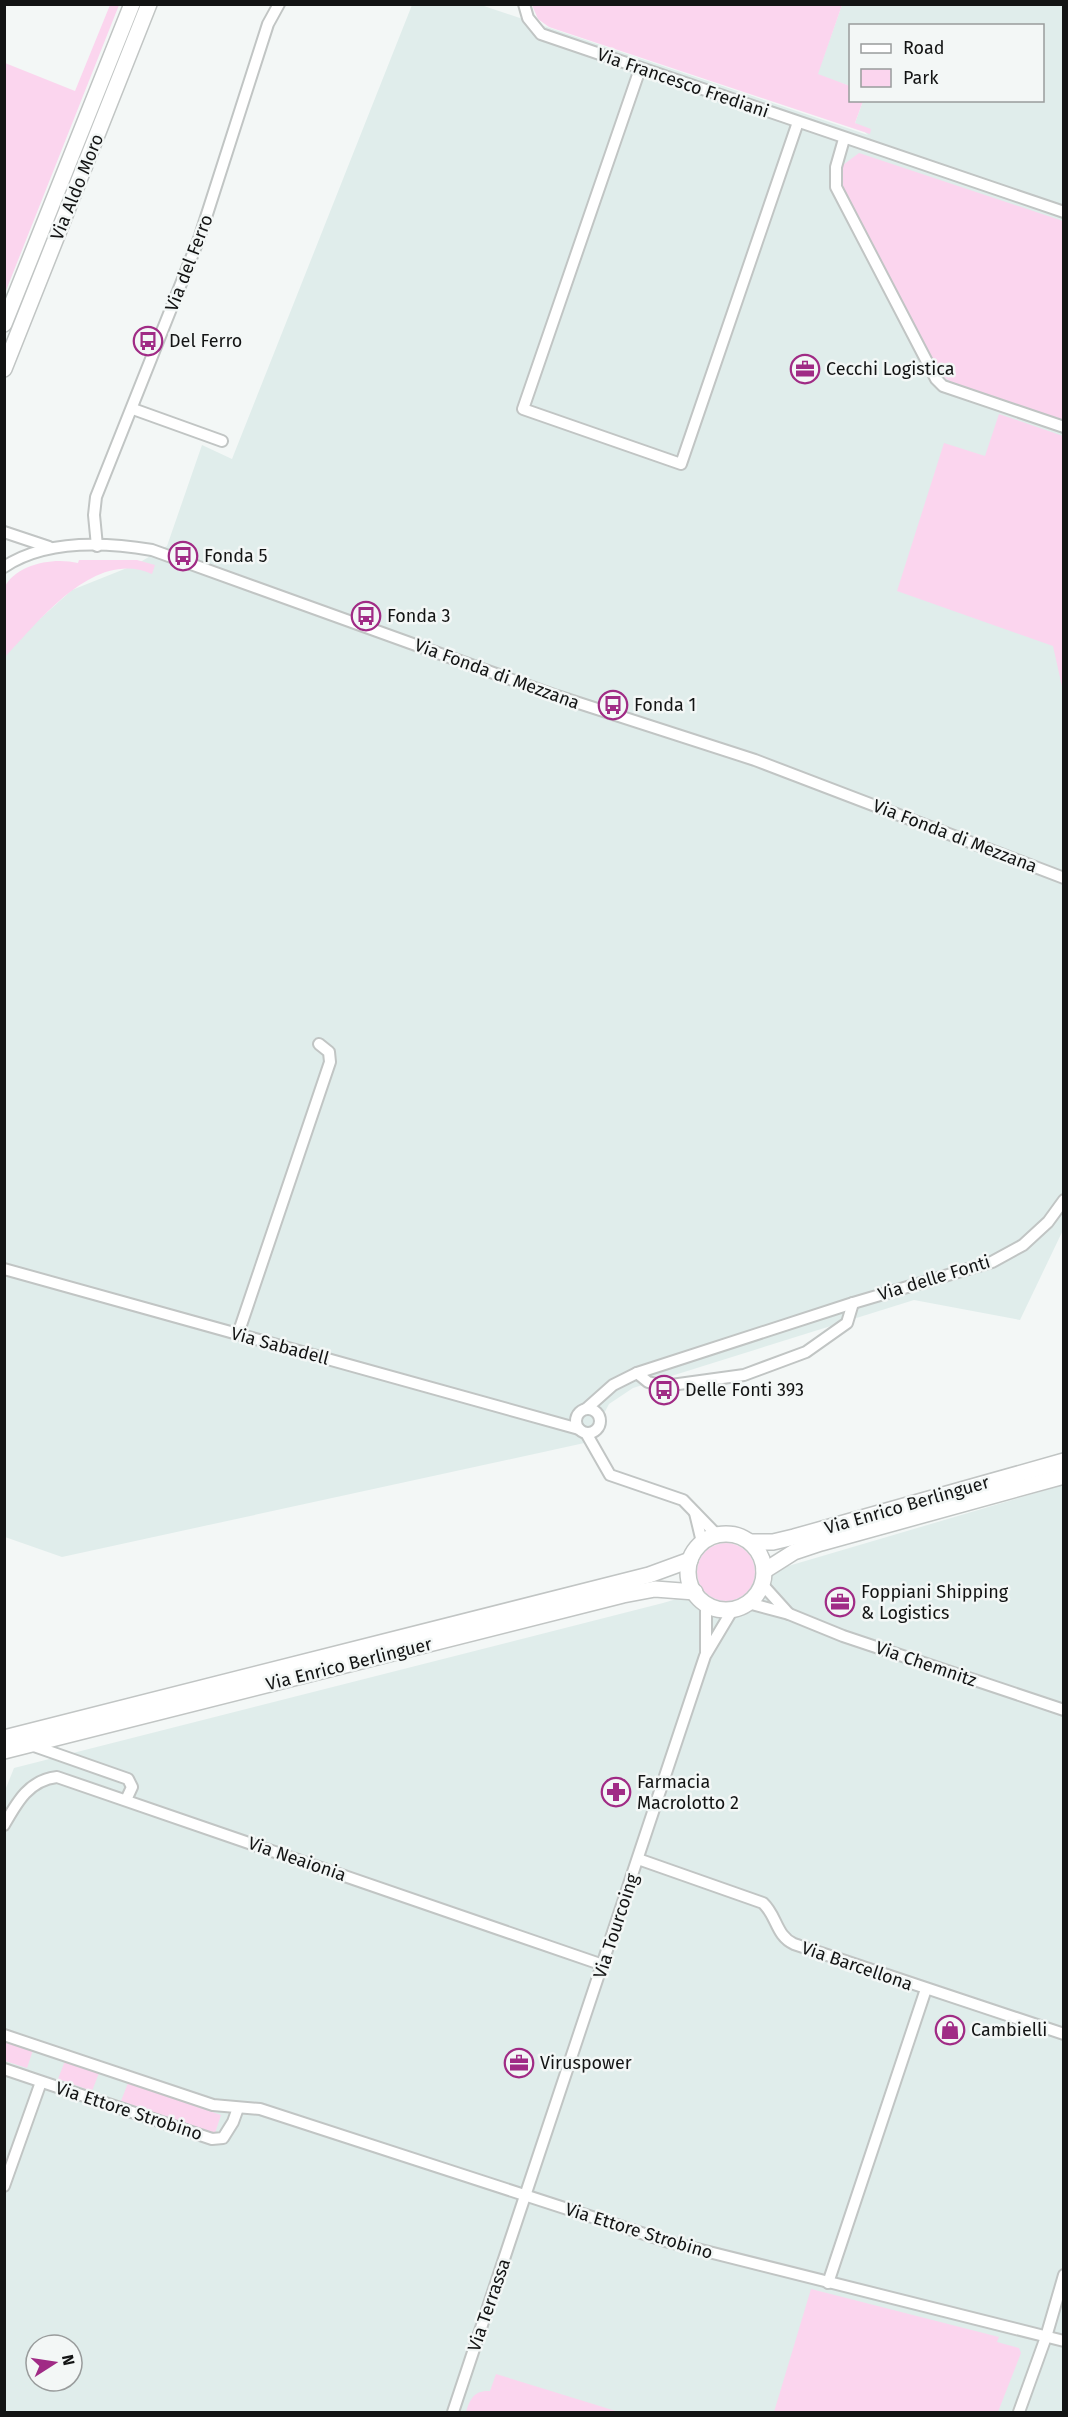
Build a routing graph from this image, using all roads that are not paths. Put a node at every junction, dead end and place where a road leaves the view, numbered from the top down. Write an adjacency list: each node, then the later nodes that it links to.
1 (132, 4): 9 (main road, Via Aldo Moro)
2 (149, 4): 10 (main road, Via Aldo Moro)
3 (279, 4): 11 (street, Via del Ferro)
4 (524, 4): 5 (street, Via Francesco Frediani)
5 (640, 69): 6 (street, Via Francesco Frediani); 6 (street)
6 (798, 122): 7 (street, Via Francesco Frediani)
7 (844, 139): 8 (street, Via Francesco Frediani); 12 (street)
8 (1064, 212)
9 (4, 324)
10 (4, 369)
11 (133, 409): 13 (street); 15 (street, Via del Ferro)
12 (1064, 427)
13 (222, 441)
14 (4, 532): 16 (street)
15 (97, 546): 16 (street); 18 (street, Via Fonda di Mezzana)
16 (52, 548): 17 (street)
17 (4, 567)
18 (1064, 878)
19 (319, 1044): 23 (street)
20 (1064, 1200): 22 (street, Via delle Fonti)
21 (4, 1269): 23 (street, Via Sabadell)
22 (853, 1303): 24 (street, Via delle Fonti); 24 (street, Via delle Fonti)
23 (238, 1335): 26 (street, Via Sabadell)
24 (637, 1373): 25 (street, Via delle Fonti)
25 (586, 1413): 26 (street); 27 (street); 27 (street)
26 (555, 1421): 27 (street, Via Sabadell)
27 (587, 1431): 30 (street)
28 (1064, 1461): 33 (main road, Via Enrico Berlinguer)
29 (1064, 1476): 35 (main road, Via Enrico Berlinguer)
30 (695, 1512): 31 (street); 32 (street)
31 (717, 1535): 32 (main road); 33 (main road, Via Enrico Berlinguer)
32 (702, 1542): 34 (main road)
33 (750, 1542): 35 (main road)
34 (690, 1560): 36 (main road); 43 (main road, Via Enrico Berlinguer)
35 (763, 1578): 37 (main road, Via Enrico Berlinguer); 40 (street, Via Chemnitz)
36 (695, 1592): 38 (main road); 44 (main road, Via Enrico Berlinguer)
37 (748, 1603): 39 (main road); 40 (street, Via Chemnitz)
38 (706, 1604): 39 (main road); 41 (street, Via Tourcoing)
39 (733, 1609): 41 (street, Via Tourcoing)
40 (789, 1614): 42 (street, Via Chemnitz)
41 (705, 1656): 48 (street, Via Tourcoing)
42 (1064, 1710)
43 (4, 1738)
44 (30, 1745): 45 (main road, Via Enrico Berlinguer); 46 (street)
45 (4, 1751)
46 (126, 1800): 47 (street, Via Neaionia); 49 (street, Via Neaionia)
47 (6, 1823)
48 (638, 1859): 49 (street, Via Tourcoing); 50 (street, Via Barcellona)
49 (603, 1965): 57 (street, Via Tourcoing)
50 (926, 1989): 51 (street, Via Barcellona); 59 (street)
51 (1064, 2034)
52 (4, 2035): 55 (street, Via Ettore Strobino)
53 (4, 2069): 54 (street, Via Ettore Strobino)
54 (41, 2082): 55 (street, Via Ettore Strobino); 56 (street)
55 (238, 2108): 57 (street, Via Ettore Strobino)
56 (4, 2186)
57 (525, 2197): 59 (street, Via Ettore Strobino); 62 (street, Via Terrassa)
58 (1064, 2275): 60 (street)
59 (828, 2283): 60 (street, Via Ettore Strobino)
60 (1046, 2337): 61 (street, Via Ettore Strobino); 63 (street)
61 (1064, 2342)
62 (453, 2412)
63 (1019, 2412)

